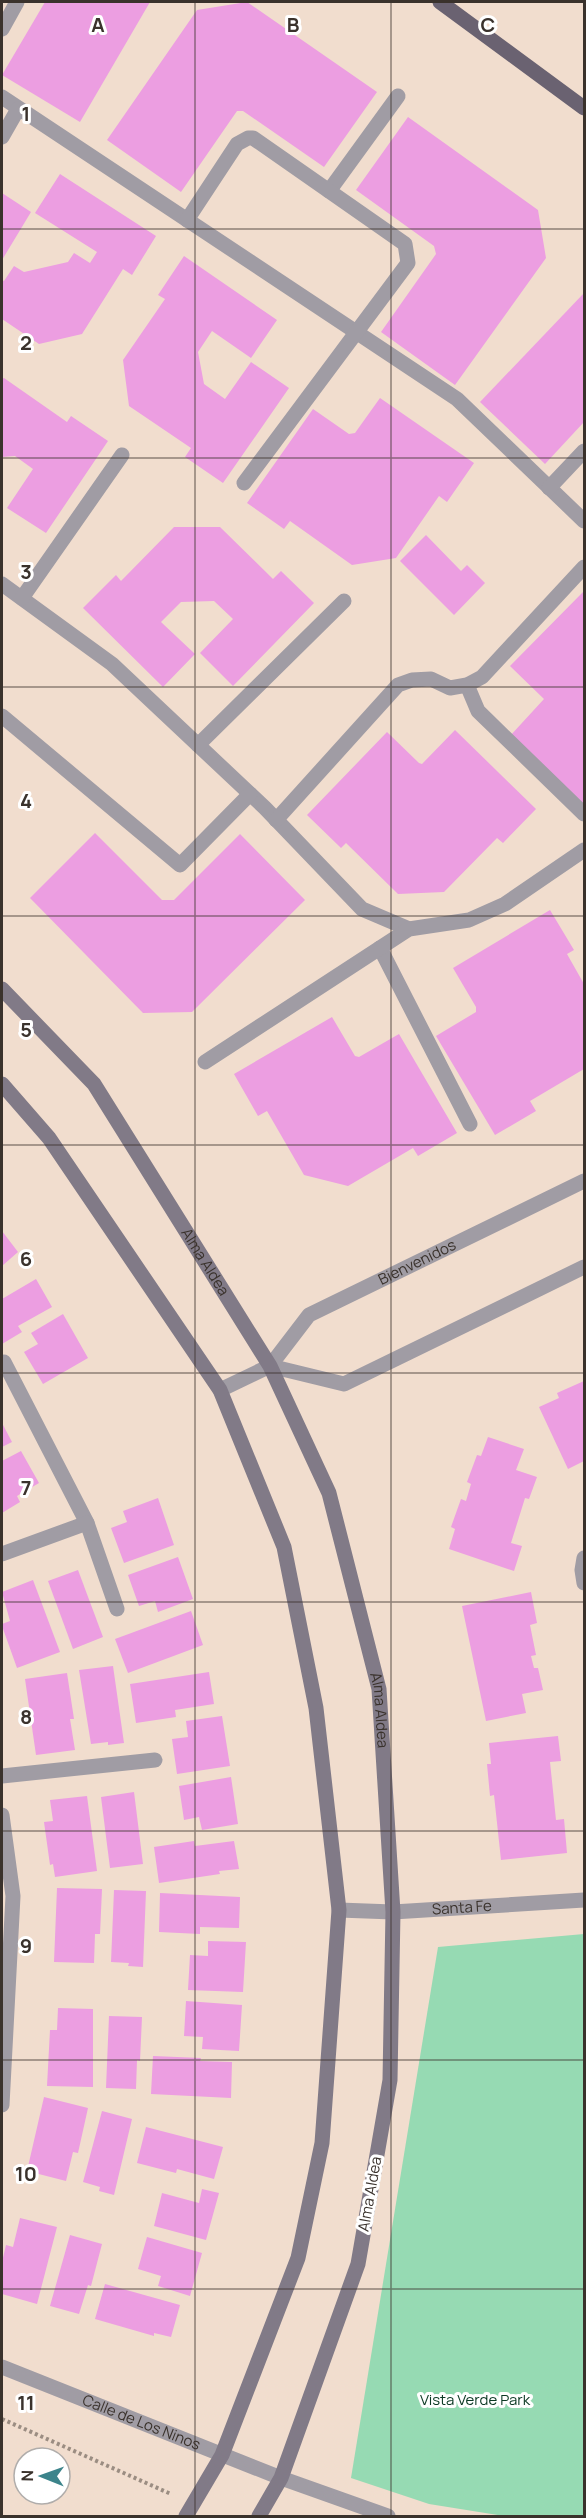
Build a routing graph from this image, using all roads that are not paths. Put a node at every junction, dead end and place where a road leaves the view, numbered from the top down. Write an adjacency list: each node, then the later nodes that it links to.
1 (17, 2): 3 (street)
2 (440, 2): 6 (main road)
3 (2, 29)
4 (398, 96): 9 (street)
5 (2, 97): 7 (street)
6 (585, 108)
7 (18, 109): 8 (street); 10 (street)
8 (2, 137)
9 (329, 192): 10 (street); 11 (street)
10 (187, 220): 11 (street)
11 (356, 332): 14 (street); 15 (street)
12 (585, 451): 15 (street)
13 (122, 455): 19 (street)
14 (244, 483)
15 (549, 488): 16 (street)
16 (585, 521)
17 (585, 567): 21 (street)
18 (2, 584): 19 (street)
19 (22, 598): 23 (street)
20 (344, 601): 23 (street)
21 (466, 684): 25 (street); 26 (street)
22 (2, 716): 24 (street)
23 (198, 745): 24 (street)
24 (250, 794): 26 (street)
25 (585, 814)
26 (276, 820): 28 (street)
27 (585, 850): 28 (street)
28 (409, 929): 29 (street)
29 (380, 948): 31 (street); 33 (street)
30 (2, 989): 37 (main road, Alma Aldea)
31 (205, 1062)
32 (2, 1083): 38 (main road)
33 (470, 1124)
34 (585, 1181): 37 (street, Bienvenidos)
35 (585, 1267): 37 (street)
36 (4, 1362): 39 (street)
37 (270, 1366): 38 (street, Bienvenidos); 50 (main road, Alma Aldea)
38 (220, 1390): 49 (main road)
39 (87, 1523): 40 (street); 43 (street)
40 (2, 1554)
41 (585, 1558): 42 (street)
42 (585, 1583)
43 (117, 1609)
44 (155, 1760): 45 (street)
45 (2, 1776)
46 (2, 1815): 47 (street)
47 (7, 1897): 51 (street)
48 (585, 1900): 50 (street, Santa Fe)
49 (339, 1910): 50 (street, Santa Fe); 53 (main road)
50 (393, 1912): 54 (main road, Alma Aldea)
51 (2, 2105)
52 (2, 2367): 53 (street, Calle de Los Ninos)
53 (222, 2455): 54 (street, Calle de Los Ninos); 55 (main road)
54 (281, 2478): 56 (main road, Alma Aldea); 57 (street, Calle de Los Ninos)
55 (190, 2510)
56 (259, 2517)
57 (388, 2517)

